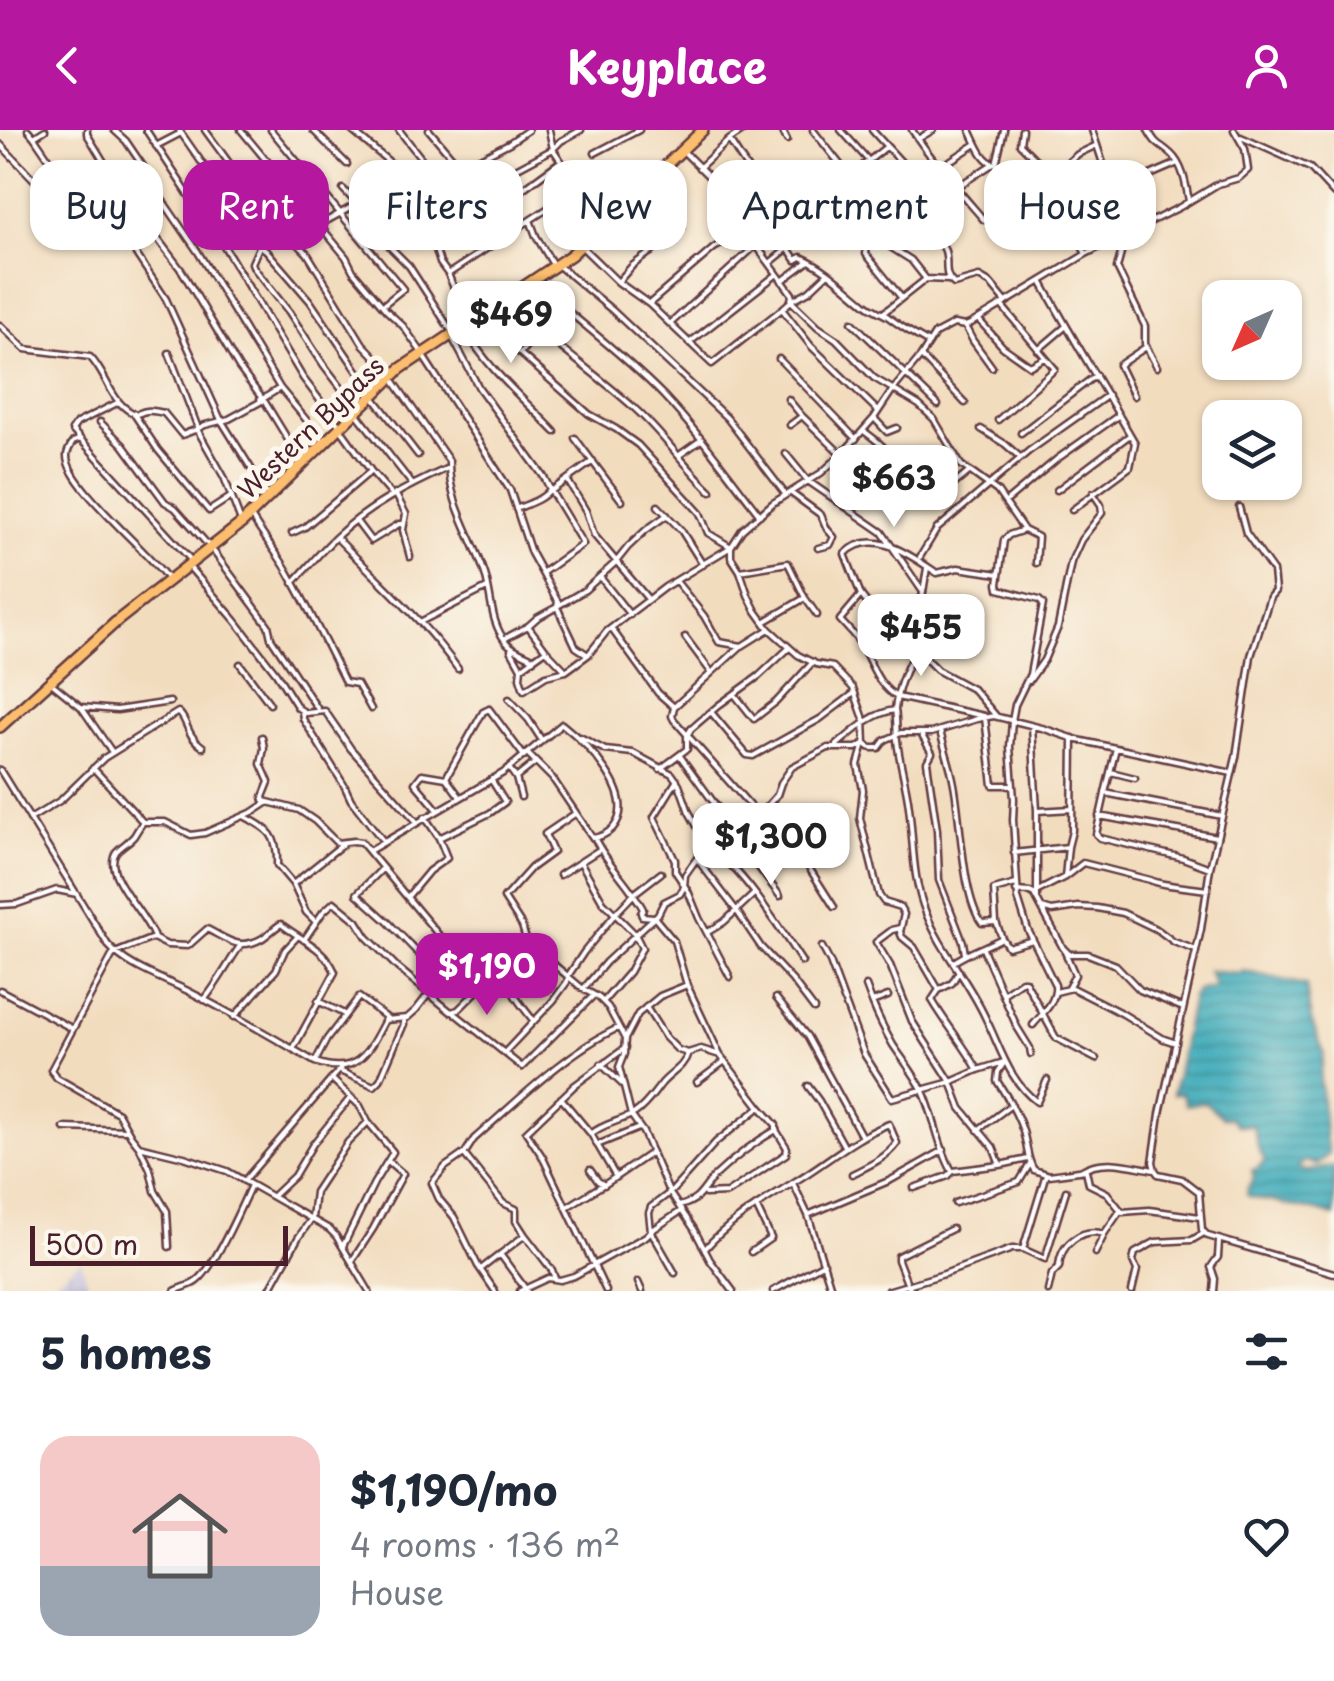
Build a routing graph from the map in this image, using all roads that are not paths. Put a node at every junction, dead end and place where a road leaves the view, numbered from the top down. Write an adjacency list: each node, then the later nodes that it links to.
1 (28, 130): 32 (street)
2 (44, 130): 32 (street)
3 (88, 130): 162 (street)
4 (114, 130): 155 (street)
5 (146, 130): 39 (street)
6 (205, 130): 46 (street)
7 (241, 130): 47 (street)
8 (270, 130): 77 (street)
9 (313, 130): 64 (street)
10 (352, 130): 48 (street)
11 (399, 130): 49 (street)
12 (429, 130): 50 (street)
13 (528, 130): 44 (street)
14 (549, 130): 41 (street)
15 (581, 130): 41 (street)
16 (639, 130): 43 (street)
17 (703, 130): 283 (main road, Western Bypass)
18 (744, 130): 33 (street)
19 (782, 130): 34 (street)
20 (812, 130): 55 (street)
21 (841, 130): 56 (street)
22 (872, 130): 40 (street)
23 (912, 130): 35 (street)
24 (933, 130): 35 (street)
25 (970, 130): 37 (street)
26 (1004, 130): 61 (street)
27 (1022, 130): 38 (street)
28 (1092, 130): 38 (street)
29 (1148, 130): 63 (street)
30 (180, 132): 39 (street); 45 (street)
31 (1236, 132): 71 (street); 74 (street)
32 (34, 136): 173 (street)
33 (729, 140): 54 (street); 66 (street)
34 (787, 140)
35 (918, 140): 58 (street)
36 (0, 144): 68 (street)
37 (976, 144): 59 (street); 60 (street)
38 (1096, 145): 62 (street)
39 (156, 146): 176 (street)
40 (886, 146): 56 (street); 57 (street)
41 (553, 150): 53 (street); 65 (street)
42 (684, 152): 66 (street)
43 (595, 153)
44 (486, 155): 51 (street); 52 (street)
45 (200, 160)
46 (228, 160)
47 (268, 160)
48 (386, 160)
49 (422, 160)
50 (454, 160)
51 (476, 160)
52 (487, 160)
53 (560, 160)
54 (742, 160)
55 (837, 160)
56 (868, 160)
57 (898, 160)
58 (933, 160)
59 (953, 160)
60 (988, 160)
61 (995, 160)
62 (1101, 160)
63 (1178, 163): 67 (street); 74 (street)
64 (347, 164)
65 (523, 166)
66 (700, 168): 69 (street)
67 (1156, 172)
68 (30, 175)
69 (707, 175)
70 (342, 188): 72 (street)
71 (1334, 194)
72 (349, 195)
73 (964, 196): 81 (street)
74 (1190, 201): 78 (street)
75 (349, 208): 77 (street)
76 (543, 211): 80 (street)
77 (342, 212): 79 (street); 123 (street)
78 (1156, 218)
79 (329, 219)
80 (530, 220): 82 (street); 107 (street)
81 (984, 220)
82 (523, 225)
83 (329, 236): 123 (street)
84 (258, 250): 166 (street)
85 (266, 250): 157 (street)
86 (304, 250): 151 (street)
87 (393, 250): 135 (street)
88 (437, 250): 110 (street)
89 (485, 250): 110 (street)
90 (585, 250): 116 (street)
91 (654, 250): 103 (street)
92 (712, 250): 121 (street)
93 (750, 250): 130 (street)
94 (760, 250): 106 (street)
95 (786, 250): 106 (street)
96 (788, 250): 105 (street)
97 (866, 250): 118 (street)
98 (895, 250): 112 (street)
99 (944, 250): 113 (street)
100 (1084, 250): 104 (street)
101 (1094, 250): 104 (street)
102 (1122, 250): 140 (street)
103 (651, 252): 116 (street)
104 (1086, 254): 115 (street)
105 (810, 261): 109 (street); 114 (street)
106 (770, 263): 111 (street)
107 (552, 264)
108 (560, 268): 213 (street)
109 (828, 273): 120 (street); 125 (street)
110 (448, 274): 126 (street)
111 (778, 274): 114 (street); 139 (street)
112 (926, 279): 113 (street); 118 (street)
113 (949, 280): 122 (street)
114 (782, 281): 120 (street)
115 (1041, 281): 122 (street); 133 (street)
116 (618, 282): 121 (street)
117 (536, 284): 190 (street)
118 (901, 298): 125 (street)
119 (509, 300): 136 (street)
120 (790, 301): 124 (street); 156 (street)
121 (650, 304): 130 (street)
122 (1004, 304): 128 (street); 142 (street)
123 (383, 305): 141 (street)
124 (782, 309): 139 (street); 167 (street)
125 (883, 313): 138 (street)
126 (468, 318)
127 (481, 318): 143 (street)
128 (978, 320): 132 (street); 147 (street)
129 (852, 322): 152 (street)
130 (669, 324): 139 (street)
131 (0, 326): 163 (street)
132 (966, 326): 138 (street); 149 (street)
133 (1066, 327): 142 (street); 153 (street)
134 (465, 328): 183 (street)
135 (450, 330)
136 (540, 330): 143 (street); 194 (street)
137 (452, 338): 208 (street)
138 (928, 342): 146 (street)
139 (690, 343)
140 (1146, 347): 150 (street); 159 (street)
141 (420, 350)
142 (1038, 350): 147 (street)
143 (520, 352): 231 (street)
144 (170, 353): 179 (street)
145 (423, 356): 219 (street)
146 (921, 356): 152 (street); 164 (street)
147 (1046, 358): 174 (street)
148 (778, 359): 188 (street)
149 (992, 366)
150 (1157, 368)
151 (390, 372)
152 (906, 373): 156 (street); 165 (street)
153 (1096, 375): 158 (street); 184 (street)
154 (392, 380): 198 (street)
155 (280, 388): 162 (street); 187 (street)
156 (892, 390): 167 (street); 200 (street)
157 (372, 391)
158 (1108, 395): 170 (street); 195 (street)
159 (1134, 396)
160 (374, 398): 193 (street)
161 (788, 398): 171 (street)
162 (262, 400): 173 (street); 196 (street)
163 (118, 402): 168 (street); 189 (street)
164 (964, 403)
165 (938, 405)
166 (356, 407)
167 (879, 412): 172 (street)
168 (134, 414): 179 (street); 214 (street)
169 (358, 415): 204 (street)
170 (1119, 415): 185 (street); 216 (street)
171 (802, 416): 177 (street); 192 (street)
172 (874, 418): 178 (street); 181 (street)
173 (221, 420): 179 (street); 211 (street)
174 (998, 420)
175 (100, 422): 230 (street)
176 (338, 424)
177 (790, 425)
178 (898, 428)
179 (197, 429): 214 (street)
180 (980, 429): 195 (street)
181 (863, 430): 188 (street); 201 (street)
182 (342, 431): 199 (street)
183 (555, 432)
184 (1022, 433)
185 (1130, 435): 207 (street); 210 (street)
186 (575, 438): 197 (street)
187 (322, 439)
188 (856, 439): 192 (street)
189 (81, 440): 237 (street); 246 (street)
190 (701, 440): 194 (street); 221 (street)
191 (786, 454): 203 (street)
192 (842, 454): 203 (street)
193 (418, 455)
194 (680, 455): 209 (street)
195 (1021, 458): 206 (street)
196 (301, 460)
197 (593, 462): 202 (street); 215 (street)
198 (450, 468): 204 (street); 250 (street)
199 (370, 471): 212 (street); 228 (street)
200 (969, 472): 205 (street); 206 (street)
201 (893, 475)
202 (568, 481): 208 (street); 238 (street)
203 (808, 481): 213 (street); 232 (street)
204 (412, 484): 212 (street)
205 (952, 486)
206 (990, 486): 216 (street); 236 (street)
207 (1057, 490)
208 (551, 491): 219 (street); 244 (street)
209 (711, 491)
210 (1093, 492): 220 (street); 284 (street)
211 (267, 494)
212 (393, 494): 225 (street); 226 (street)
213 (788, 494): 221 (street); 233 (street)
214 (232, 496): 224 (street)
215 (622, 501)
216 (1006, 502): 227 (street)
217 (658, 506): 222 (street)
218 (1239, 507): 327 (street)
219 (516, 509): 244 (street)
220 (1072, 510)
221 (760, 515): 231 (street)
222 (668, 516): 238 (street); 240 (street)
223 (252, 518): 249 (street)
224 (240, 520)
225 (356, 520): 226 (street); 229 (street)
226 (404, 524): 235 (street)
227 (1024, 530): 239 (street); 245 (street)
228 (292, 533)
229 (336, 537): 249 (street); 259 (street)
230 (209, 546)
231 (731, 547): 240 (street); 243 (street)
232 (892, 547): 236 (street); 251 (street); 252 (street)
233 (818, 548)
234 (214, 552): 296 (street)
235 (410, 557)
236 (920, 559): 241 (street)
237 (191, 560)
238 (616, 562): 247 (street); 254 (street)
239 (1036, 564)
240 (703, 565): 248 (street)
241 (927, 566): 245 (street); 251 (street)
242 (191, 569): 294 (street)
243 (740, 571): 253 (street); 260 (street)
244 (542, 572): 255 (street)
245 (998, 574): 284 (street)
246 (167, 578)
247 (600, 578): 255 (street); 256 (street)
248 (676, 581): 254 (street); 268 (street)
249 (293, 583): 293 (street)
250 (487, 588): 259 (street); 267 (street)
251 (923, 594): 258 (street); 265 (street)
252 (861, 595): 265 (street); 287 (street)
253 (805, 598): 257 (street); 260 (street)
254 (648, 600): 256 (street)
255 (558, 606): 262 (street); 274 (street)
256 (630, 615): 263 (street)
257 (816, 615)
258 (921, 615): 261 (street); 272 (street)
259 (420, 622): 280 (street)
260 (764, 622): 264 (street)
261 (961, 624)
262 (528, 626): 267 (street); 273 (street)
263 (611, 628): 274 (street); 292 (street)
264 (769, 629): 270 (street); 271 (street)
265 (886, 630): 272 (street)
266 (685, 637): 282 (street)
267 (504, 638): 269 (street)
268 (722, 644): 270 (street); 275 (street)
269 (510, 646): 276 (street); 279 (street)
270 (742, 646): 275 (street)
271 (790, 648): 277 (street); 286 (street)
272 (916, 648): 287 (street); 300 (street)
273 (546, 650): 276 (street); 281 (street)
274 (588, 655): 281 (street)
275 (730, 655): 282 (street)
276 (533, 658): 279 (street)
277 (813, 662): 285 (street); 286 (street)
278 (240, 664): 290 (street)
279 (521, 668): 281 (street)
280 (458, 670)
281 (566, 671)
282 (712, 672): 292 (street)
283 (50, 682): 291 (street); 305 (main road, Western Bypass)
284 (1027, 684): 301 (street)
285 (854, 692): 298 (street); 302 (street)
286 (735, 695): 298 (street)
287 (896, 697): 295 (street); 297 (street)
288 (509, 699): 313 (street)
289 (170, 702): 291 (street)
290 (270, 704)
291 (80, 707): 318 (street)
292 (674, 707): 310 (street)
293 (371, 709)
294 (302, 710): 296 (street); 356 (street)
295 (896, 710): 302 (street); 308 (street)
296 (319, 711): 349 (street)
297 (962, 711): 299 (street); 303 (street)
298 (710, 712): 310 (street)
299 (987, 717): 300 (street); 303 (street); 333 (street)
300 (997, 717): 301 (street)
301 (1012, 721): 304 (street); 333 (street)
302 (864, 722): 314 (street); 316 (street)
303 (955, 726): 306 (street)
304 (1032, 726): 312 (street); 341 (street)
305 (0, 727)
306 (940, 731): 307 (street); 389 (street)
307 (921, 734): 308 (street); 405 (street)
308 (896, 735): 314 (street); 407 (street)
309 (575, 736): 313 (street); 324 (street); 354 (street)
310 (688, 736): 320 (street); 340 (street)
311 (262, 737): 337 (street)
312 (1073, 738): 317 (street); 338 (street)
313 (541, 739): 319 (street)
314 (864, 744): 316 (street); 390 (street)
315 (203, 747): 318 (street)
316 (834, 748): 340 (street)
317 (1116, 748): 326 (street); 327 (street)
318 (112, 752): 322 (street)
319 (526, 754): 321 (street); 323 (street); 328 (street)
320 (680, 756): 324 (street); 351 (street)
321 (536, 762): 329 (street); 342 (street)
322 (93, 768): 347 (street); 348 (street)
323 (509, 768): 329 (street); 331 (street)
324 (660, 769): 332 (street)
325 (0, 770): 347 (street)
326 (1110, 772): 330 (street); 334 (street)
327 (1232, 773): 345 (street)
328 (446, 778): 335 (street); 339 (street)
329 (516, 778): 336 (street)
330 (1135, 778)
331 (492, 780): 335 (street); 352 (street)
332 (677, 780): 350 (street); 372 (street)
333 (1013, 786): 363 (street)
334 (1106, 793): 344 (street); 345 (street)
335 (460, 797): 339 (street)
336 (521, 797)
337 (267, 802): 343 (street); 357 (street)
338 (1072, 809): 341 (street); 359 (street)
339 (438, 810): 346 (street)
340 (763, 810): 355 (street); 383 (street)
341 (1036, 811): 362 (street)
342 (576, 812): 354 (street); 399 (street)
343 (244, 816): 348 (street); 371 (street)
344 (1099, 816): 353 (street); 366 (street)
345 (1222, 816): 353 (street)
346 (425, 817): 349 (street); 352 (street)
347 (30, 818): 376 (street)
348 (143, 822): 393 (street)
349 (418, 822): 356 (street)
350 (695, 822): 351 (street); 358 (street)
351 (730, 825): 355 (street)
352 (439, 838): 380 (street)
353 (1217, 838): 366 (street)
354 (595, 839): 377 (street)
355 (742, 839): 379 (street)
356 (384, 842): 361 (street)
357 (343, 844): 361 (street); 371 (street)
358 (707, 844): 364 (street); 378 (street)
359 (1068, 847): 362 (street); 370 (street)
360 (599, 850): 365 (street)
361 (368, 851): 367 (street)
362 (1036, 851): 363 (street); 375 (street)
363 (1014, 853): 373 (street)
364 (697, 860): 372 (street); 385 (street)
365 (581, 863): 369 (street); 386 (street)
366 (1210, 868): 374 (street)
367 (382, 869): 380 (street); 410 (street)
368 (660, 873): 377 (street)
369 (560, 875)
370 (1065, 877): 374 (street); 375 (street)
371 (293, 884): 388 (street)
372 (684, 884): 387 (street); 391 (street)
373 (1016, 888): 381 (street); 389 (street); 396 (street)
374 (1206, 890): 403 (street)
375 (1038, 891): 381 (street)
376 (77, 894): 382 (street); 404 (street)
377 (635, 894): 386 (street); 387 (street)
378 (754, 894): 385 (street); 406 (street)
379 (780, 896)
380 (408, 897): 398 (street)
381 (1037, 899): 384 (street)
382 (0, 904)
383 (834, 907)
384 (1040, 907): 402 (street); 403 (street)
385 (736, 910): 391 (street); 432 (street)
386 (616, 914): 392 (street); 412 (street)
387 (654, 917): 392 (street); 414 (street)
388 (316, 922): 394 (street); 421 (street)
389 (996, 922): 395 (street)
390 (900, 928): 419 (street); 463 (street)
391 (706, 933): 413 (street)
392 (634, 934): 417 (street); 428 (street)
393 (154, 938): 397 (street); 404 (street)
394 (301, 938): 397 (street); 427 (street); 436 (street)
395 (1002, 938): 396 (street); 401 (street)
396 (1033, 940): 420 (street)
397 (240, 945): 426 (street)
398 (447, 945): 408 (street); 408 (street)
399 (528, 946): 411 (street); 412 (street)
400 (822, 947): 466 (street)
401 (983, 948): 405 (street); 422 (street)
402 (1063, 948): 416 (street); 431 (street)
403 (1196, 950): 431 (street)
404 (116, 953): 426 (street); 442 (street)
405 (965, 954): 407 (street)
406 (802, 962)
407 (954, 962): 409 (street)
408 (444, 965): 410 (street)
409 (958, 970): 419 (street); 454 (street)
410 (438, 974): 421 (street)
411 (506, 974): 433 (street); 439 (street)
412 (568, 976): 417 (street); 439 (street)
413 (730, 976)
414 (686, 985): 430 (street); 449 (street)
415 (866, 986): 429 (street)
416 (1068, 988): 420 (street); 444 (street)
417 (584, 989): 423 (street)
418 (0, 990): 442 (street)
419 (939, 990): 458 (street)
420 (1056, 992): 435 (street)
421 (428, 994): 433 (street); 438 (street)
422 (1003, 994): 435 (street); 450 (street)
423 (594, 995): 428 (street); 447 (street)
424 (888, 996): 429 (street)
425 (776, 998): 479 (street)
426 (204, 1000): 436 (street)
427 (318, 1001): 434 (street); 446 (street)
428 (603, 1002): 441 (street)
429 (872, 1002): 466 (street)
430 (646, 1007): 443 (street); 448 (street)
431 (1183, 1008): 444 (street)
432 (814, 1009)
433 (453, 1012): 447 (street)
434 (344, 1014): 437 (street); 452 (street)
435 (1042, 1014): 440 (street); 451 (street)
436 (234, 1017): 446 (street)
437 (388, 1018): 438 (street); 456 (street)
438 (404, 1019): 456 (street)
439 (533, 1020): 447 (street)
440 (1033, 1024)
441 (620, 1028): 443 (street); 485 (street)
442 (73, 1030): 475 (street)
443 (626, 1039): 445 (street)
444 (1176, 1043): 491 (street)
445 (624, 1048): 455 (street); 464 (street)
446 (293, 1049): 452 (street)
447 (504, 1052)
448 (688, 1052): 449 (street); 471 (street)
449 (720, 1054): 453 (street)
450 (1031, 1054)
451 (1096, 1058)
452 (316, 1062): 456 (street)
453 (725, 1062): 462 (street); 470 (street)
454 (1004, 1062): 457 (street); 460 (street); 461 (street)
455 (601, 1064): 464 (street); 468 (street)
456 (342, 1068): 459 (street)
457 (988, 1068): 458 (street); 460 (street)
458 (978, 1070): 463 (street)
459 (332, 1079): 467 (street); 496 (street)
460 (996, 1079): 469 (street)
461 (1047, 1080)
462 (696, 1082)
463 (951, 1082): 466 (street); 477 (street)
464 (622, 1084): 471 (street)
465 (808, 1086): 482 (street)
466 (922, 1090): 483 (street)
467 (351, 1097): 472 (street); 504 (street)
468 (561, 1098): 478 (street); 507 (street)
469 (1011, 1105): 477 (street); 487 (street)
470 (760, 1107): 476 (street); 502 (street)
471 (631, 1115): 474 (street); 478 (street)
472 (368, 1122): 486 (street); 511 (street)
473 (64, 1128): 475 (street)
474 (640, 1128): 480 (street); 484 (street)
475 (127, 1130): 481 (street)
476 (776, 1130): 503 (street); 503 (street)
477 (978, 1130): 488 (street)
478 (591, 1134): 480 (street)
479 (862, 1137): 482 (street); 493 (street)
480 (598, 1145): 495 (street)
481 (140, 1146): 496 (street); 520 (street)
482 (844, 1147): 497 (street)
483 (944, 1150): 492 (street); 510 (street)
484 (652, 1152): 495 (street); 502 (street)
485 (464, 1154): 517 (street); 529 (street)
486 (388, 1160): 519 (street); 526 (street)
487 (1029, 1162): 488 (street); 494 (street); 505 (street)
488 (1000, 1166): 492 (street)
489 (590, 1170): 499 (street)
490 (1082, 1170): 491 (street); 494 (street); 509 (street)
491 (1154, 1170): 512 (street)
492 (952, 1172): 500 (street)
493 (852, 1174)
494 (1046, 1175): 522 (street)
495 (616, 1177): 499 (street)
496 (244, 1181): 498 (street)
497 (793, 1183): 506 (street); 510 (street)
498 (251, 1184): 504 (street); 536 (street)
499 (602, 1185): 507 (street)
500 (914, 1188)
501 (1066, 1191): 522 (street)
502 (670, 1192): 508 (street); 514 (street)
503 (702, 1194): 508 (street)
504 (272, 1196): 511 (street)
505 (954, 1203)
506 (756, 1206): 521 (street); 523 (street)
507 (567, 1207): 528 (street)
508 (681, 1208): 514 (street); 521 (street)
509 (1120, 1211): 512 (street); 516 (street)
510 (808, 1215): 527 (street)
511 (312, 1218): 519 (street); 537 (street)
512 (1200, 1218): 515 (street)
513 (952, 1230): 534 (street)
514 (651, 1231): 528 (street); 531 (street)
515 (1204, 1233): 518 (street); 547 (street)
516 (1104, 1234): 524 (street); 546 (street)
517 (524, 1235): 525 (street); 532 (street)
518 (1219, 1241): 530 (street); 548 (street)
519 (343, 1246): 526 (street)
520 (169, 1247)
521 (705, 1249): 542 (street)
522 (1023, 1249): 534 (street)
523 (750, 1252)
524 (1095, 1253)
525 (500, 1254): 529 (street); 535 (street)
526 (352, 1261): 538 (street)
527 (824, 1263): 543 (street); 544 (street)
528 (595, 1264): 532 (street); 540 (street)
529 (480, 1269): 539 (street)
530 (1334, 1272)
531 (675, 1274)
532 (555, 1279): 535 (street)
533 (638, 1282): 541 (street)
534 (911, 1288): 545 (street)
535 (524, 1290)
536 (176, 1291)
537 (269, 1291)
538 (370, 1291)
539 (494, 1291)
540 (606, 1291)
541 (642, 1291)
542 (733, 1291)
543 (773, 1291)
544 (832, 1291)
545 (887, 1291)
546 (1048, 1291)
547 (1132, 1291)
548 (1214, 1291)

